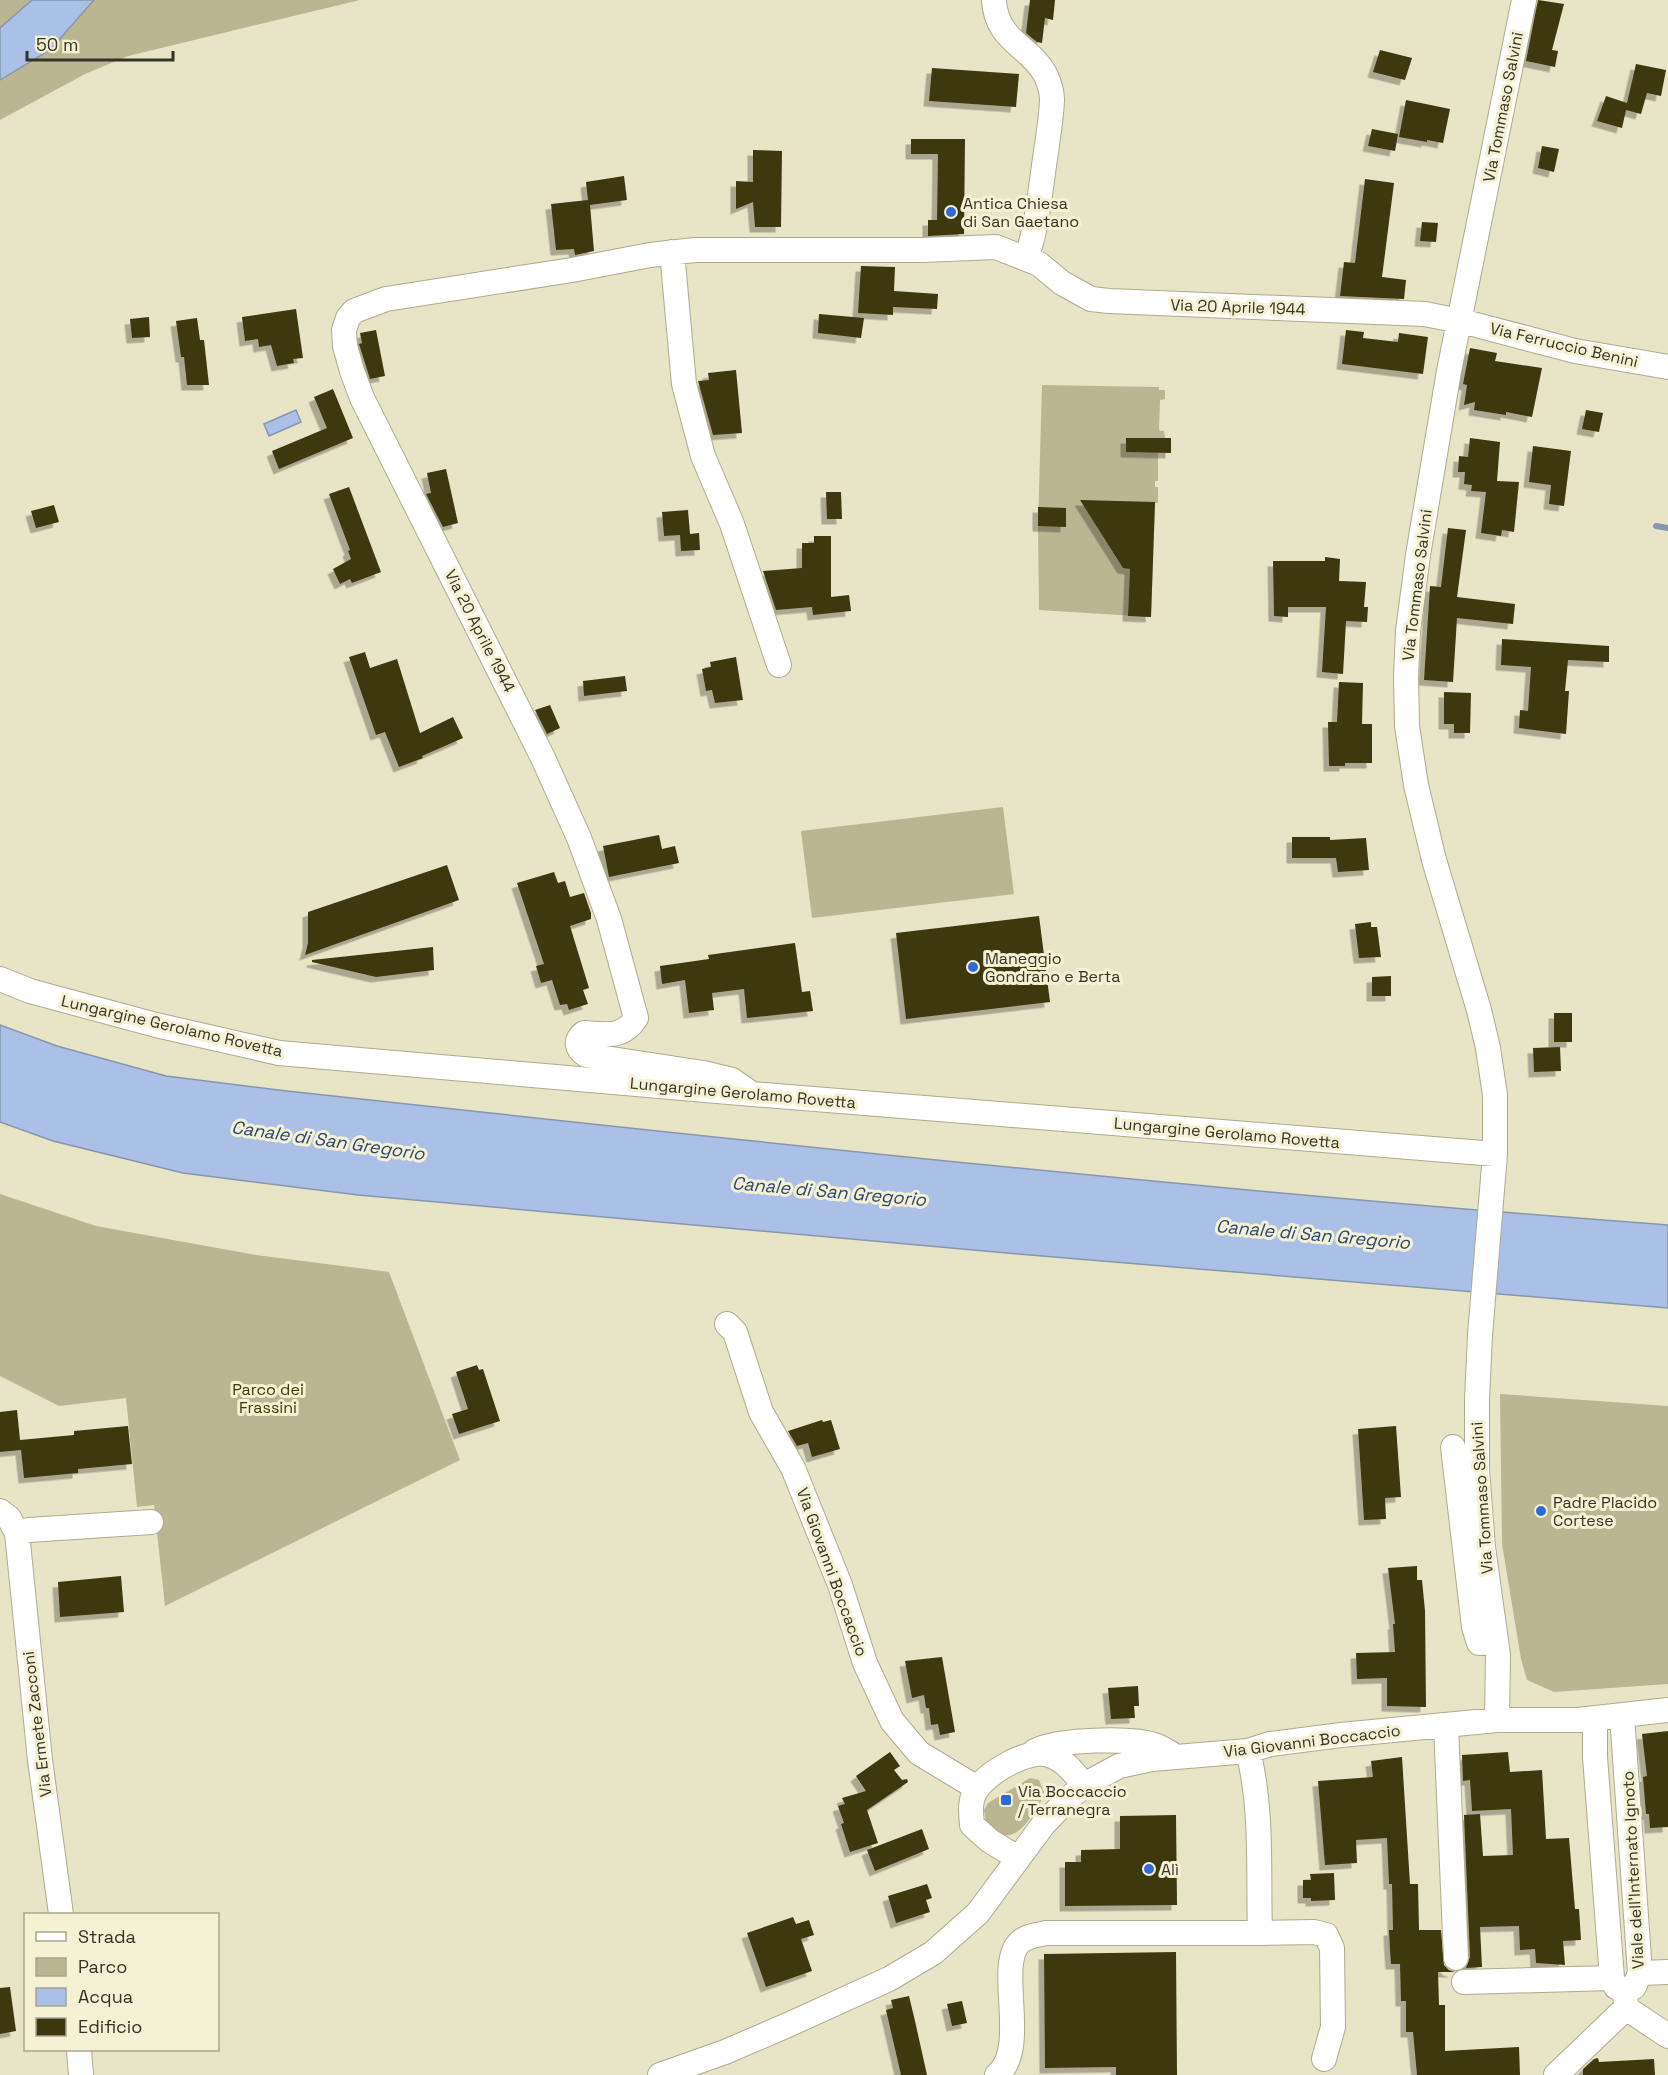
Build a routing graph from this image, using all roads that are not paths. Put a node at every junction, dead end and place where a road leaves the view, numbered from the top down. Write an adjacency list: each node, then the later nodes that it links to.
1 (994, 0): 4 (street)
2 (1524, 0): 5 (street, Via Tommaso Salvini)
3 (672, 252): 4 (street, Via 20 Aprile 1944); 7 (street); 9 (street, Via 20 Aprile 1944)
4 (1026, 259): 5 (street, Via 20 Aprile 1944)
5 (1461, 322): 6 (street, Via Ferruccio Benini); 10 (street, Via Tommaso Salvini)
6 (1668, 367)
7 (779, 665)
8 (0, 979): 9 (street, Lungargine Gerolamo Rovetta)
9 (752, 1094): 10 (street, Lungargine Gerolamo Rovetta)
10 (1494, 1161): 16 (street, Via Tommaso Salvini)
11 (727, 1324): 26 (street, Via Giovanni Boccaccio)
12 (1453, 1447): 16 (street, Via Tommaso Salvini)
13 (0, 1511): 15 (street)
14 (151, 1522): 15 (street)
15 (17, 1533): 28 (street, Via Ermete Zacconi)
16 (1495, 1642): 20 (street, Via Tommaso Salvini)
17 (1668, 1710): 18 (street, Via Giovanni Boccaccio)
18 (1622, 1715): 19 (street, Via Giovanni Boccaccio); 33 (street, Viale dell'Internato Ignoto)
19 (1595, 1719): 20 (street, Via Giovanni Boccaccio); 33 (street, Viale dell'Internato Ignoto)
20 (1497, 1720): 21 (street, Via Giovanni Boccaccio)
21 (1446, 1726): 22 (street, Via Giovanni Boccaccio); 30 (street)
22 (1248, 1751): 24 (street, Via Giovanni Boccaccio); 29 (street)
23 (1023, 1757): 24 (street, Via Giovanni Boccaccio); 25 (street, Via Giovanni Boccaccio); 26 (street, Via Giovanni Boccaccio)
24 (1178, 1757): 25 (street, Via Giovanni Boccaccio)
25 (1084, 1785): 27 (street, Via Giovanni Boccaccio)
26 (977, 1788): 27 (street)
27 (1018, 1858): 38 (street, Via Giovanni Boccaccio)
28 (61, 1913)
29 (1260, 1933): 36 (street); 39 (street)
30 (1456, 1958)
31 (1668, 1972): 33 (street)
32 (1464, 1982): 33 (street)
33 (1626, 1987): 34 (street); 40 (street)
34 (1668, 2036)
35 (79, 2051): 37 (street)
36 (1324, 2059)
37 (81, 2075)
38 (660, 2075)
39 (997, 2075)
40 (1556, 2075)

